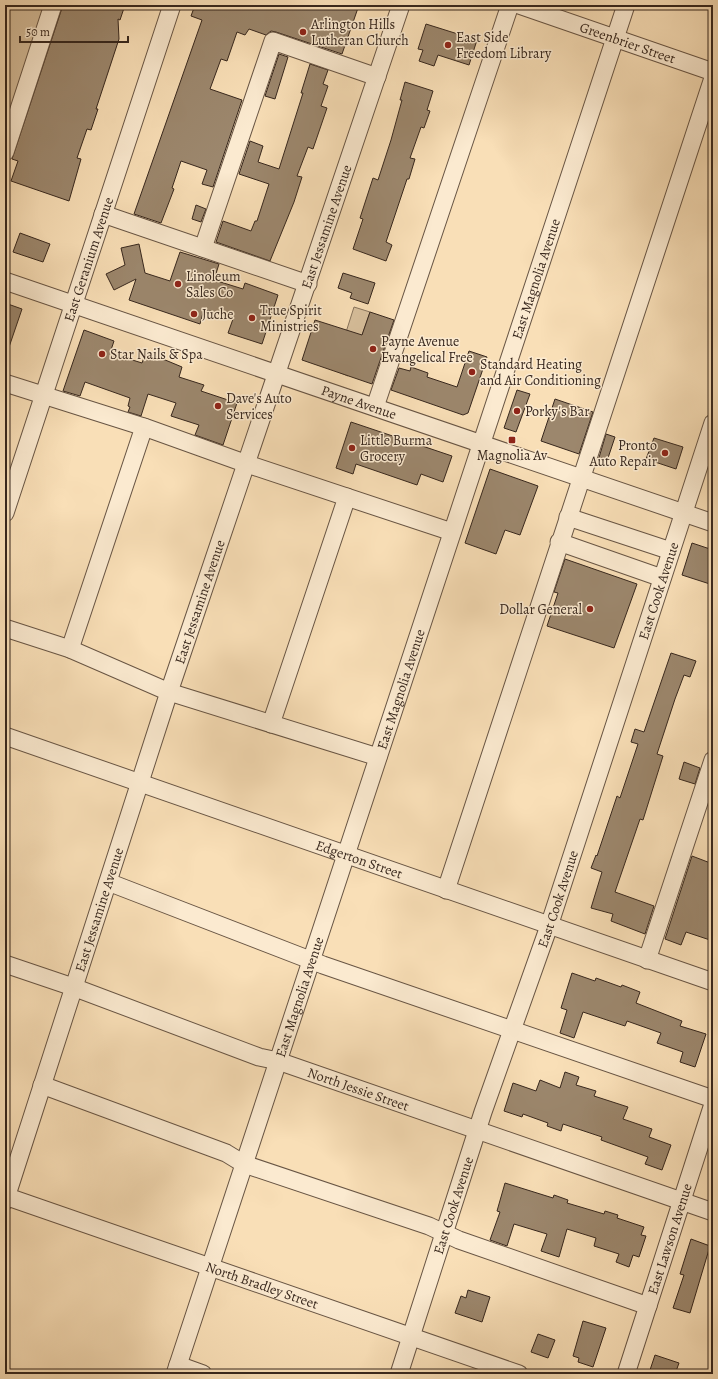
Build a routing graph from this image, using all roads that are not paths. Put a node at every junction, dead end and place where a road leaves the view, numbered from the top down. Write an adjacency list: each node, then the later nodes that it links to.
1 (53, 5): 11 (street)
2 (172, 5): 12 (street, East Geranium Avenue)
3 (401, 5): 9 (street, East Jessamine Avenue)
4 (510, 5): 20 (street)
5 (519, 5): 7 (street, Greenbrier Street)
6 (626, 5): 7 (street, East Magnolia Avenue)
7 (615, 38): 8 (street, Greenbrier Street); 23 (street, East Magnolia Avenue)
8 (713, 72)
9 (377, 77): 13 (street); 15 (street, East Jessamine Avenue)
10 (713, 78): 25 (street)
11 (5, 152)
12 (103, 214): 13 (street); 16 (street, East Geranium Avenue)
13 (203, 248): 15 (street)
14 (5, 281): 16 (street, Payne Avenue)
15 (308, 284): 17 (street, East Jessamine Avenue)
16 (73, 304): 17 (street, Payne Avenue); 19 (street, East Geranium Avenue)
17 (278, 374): 20 (street, Payne Avenue); 24 (street, East Jessamine Avenue)
18 (5, 383): 19 (street)
19 (44, 395): 22 (street); 27 (street, East Geranium Avenue)
20 (375, 407): 23 (street, Payne Avenue)
21 (713, 423): 28 (street, East Cook Avenue)
22 (144, 427): 24 (street); 36 (street)
23 (482, 443): 25 (street, Payne Avenue); 31 (street, East Magnolia Avenue)
24 (248, 464): 26 (street); 37 (street, East Jessamine Avenue)
25 (581, 477): 28 (street, Payne Avenue); 29 (street)
26 (347, 497): 31 (street); 38 (street)
27 (5, 513)
28 (683, 513): 30 (street, Payne Avenue); 33 (street, East Cook Avenue)
29 (568, 517): 32 (street); 33 (street)
30 (713, 523)
31 (452, 532): 40 (street, East Magnolia Avenue)
32 (559, 542): 34 (street); 45 (street)
33 (671, 551): 34 (street, East Cook Avenue)
34 (662, 578): 46 (street, East Cook Avenue)
35 (5, 628): 36 (street)
36 (70, 649): 37 (street)
37 (169, 692): 38 (street); 42 (street, East Jessamine Avenue)
38 (271, 724): 40 (street)
39 (5, 736): 42 (street, Edgerton Street)
40 (378, 757): 43 (street, East Magnolia Avenue)
41 (713, 760): 48 (street)
42 (140, 784): 43 (street, Edgerton Street); 44 (street, East Jessamine Avenue)
43 (346, 856): 45 (street, Edgerton Street); 47 (street, East Magnolia Avenue)
44 (108, 882): 47 (street); 51 (street, East Jessamine Avenue)
45 (446, 890): 46 (street, Edgerton Street)
46 (549, 926): 48 (street, Edgerton Street); 52 (street, East Cook Avenue)
47 (311, 960): 52 (street); 53 (street, East Magnolia Avenue)
48 (647, 960): 50 (street, Edgerton Street)
49 (5, 964): 51 (street, North Jessie Street)
50 (713, 982)
51 (73, 987): 53 (street, North Jessie Street); 54 (street, East Jessamine Avenue)
52 (511, 1030): 55 (street); 57 (street, East Cook Avenue)
53 (278, 1061): 57 (street, North Jessie Street); 58 (street, East Magnolia Avenue)
54 (42, 1085): 58 (street); 59 (street, East Jessamine Avenue)
55 (713, 1099)
56 (713, 1104): 60 (street, East Lawson Avenue)
57 (478, 1131): 60 (street, North Jessie Street); 62 (street, East Cook Avenue)
58 (244, 1164): 62 (street); 63 (street, East Magnolia Avenue)
59 (6, 1198): 63 (street, North Bradley Street)
60 (682, 1201): 61 (street, North Jessie Street); 64 (street, East Lawson Avenue)
61 (713, 1212)
62 (444, 1234): 64 (street); 65 (street, East Cook Avenue)
63 (210, 1267): 65 (street, North Bradley Street); 66 (street, East Magnolia Avenue)
64 (648, 1306): 70 (street, East Lawson Avenue)
65 (411, 1337): 68 (street, East Cook Avenue); 69 (street, North Bradley Street)
66 (177, 1370): 67 (street)
67 (203, 1374)
68 (399, 1374)
69 (519, 1374)
70 (626, 1374)

